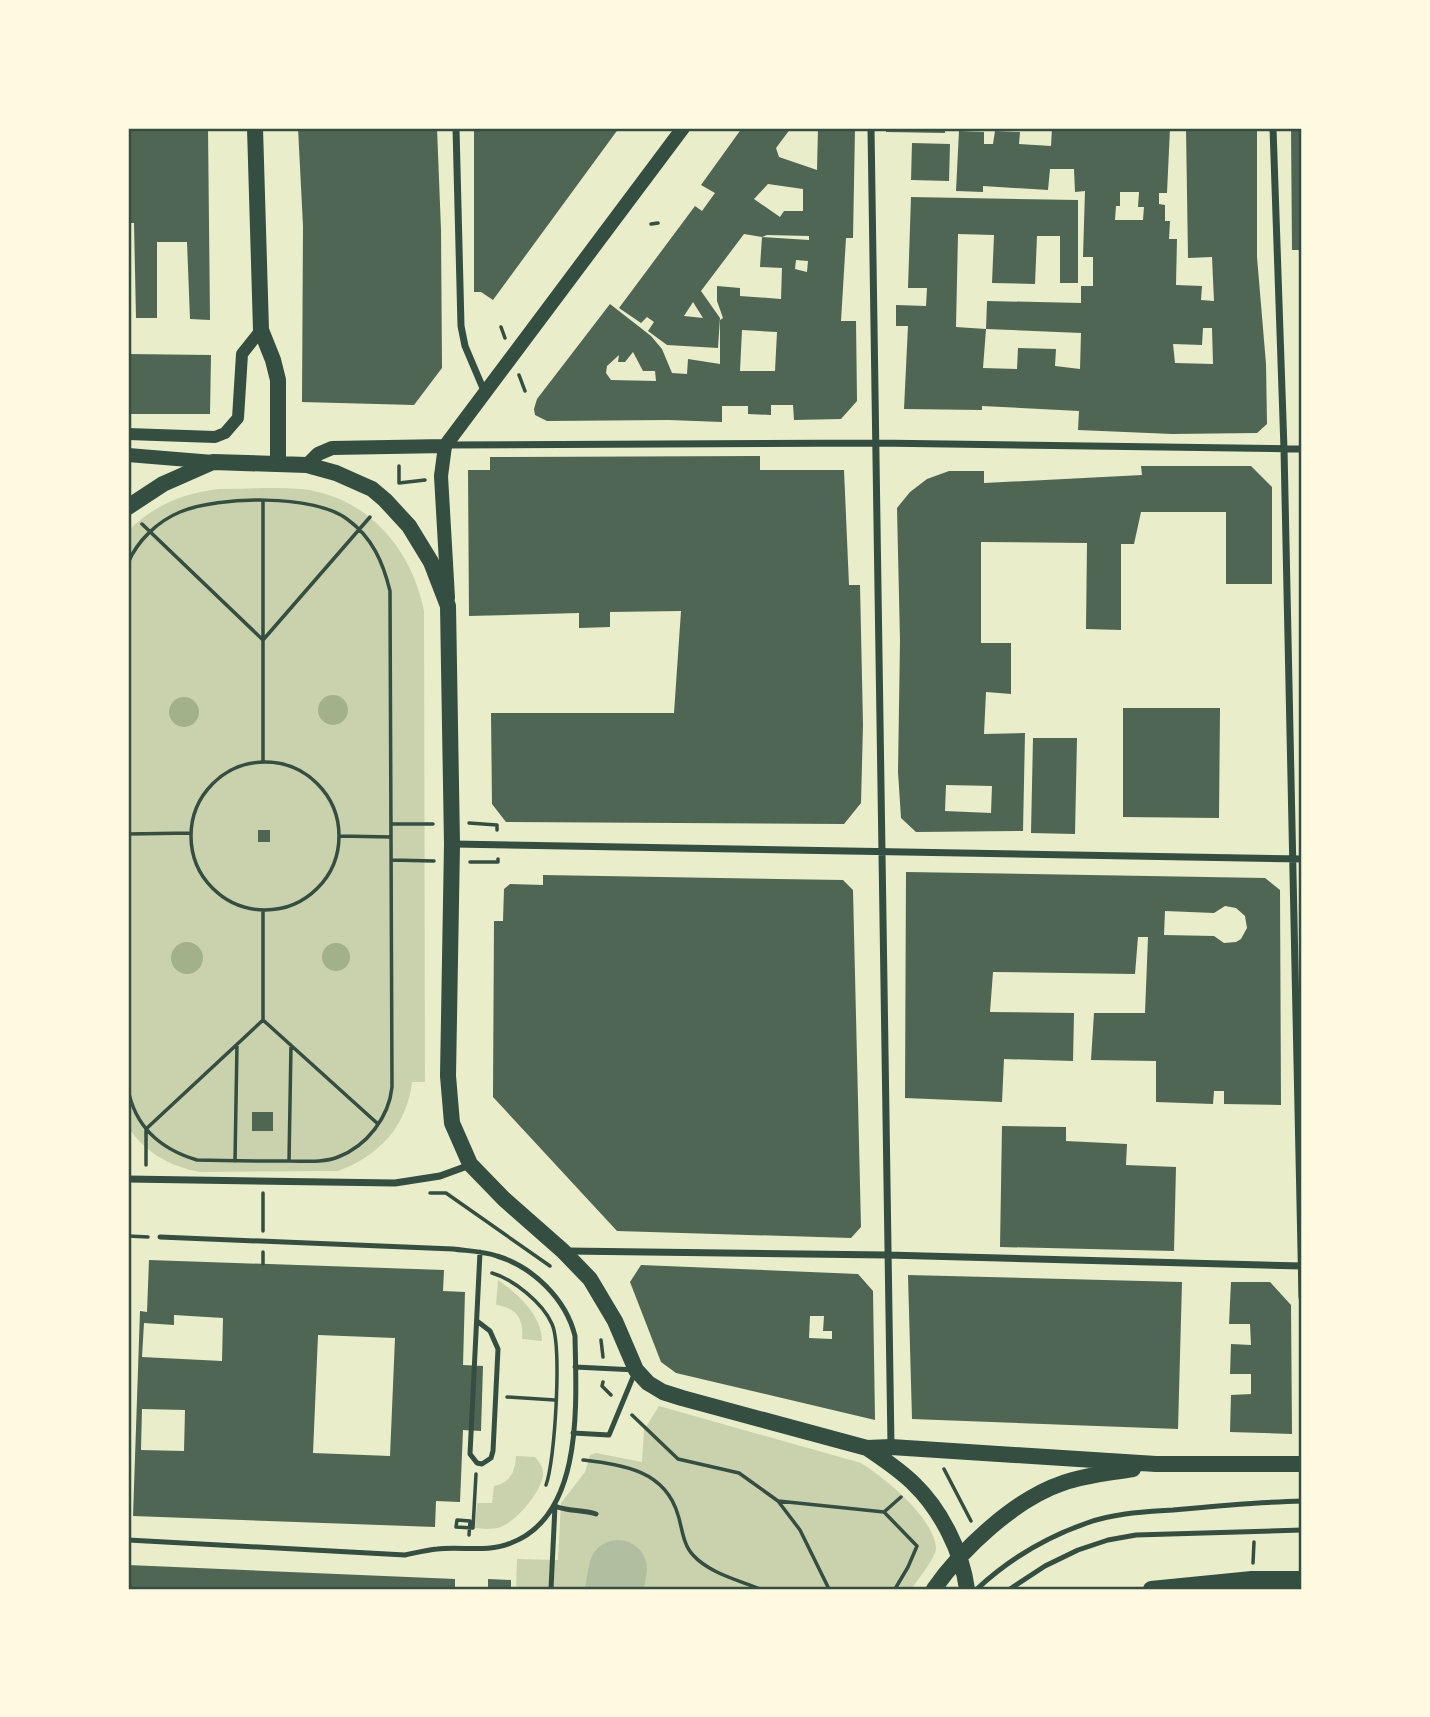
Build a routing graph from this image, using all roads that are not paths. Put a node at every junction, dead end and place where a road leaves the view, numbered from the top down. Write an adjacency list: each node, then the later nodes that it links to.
1 (256, 128): 6 (main road)
2 (456, 128): 7 (street)
3 (683, 128): 7 (main road)
4 (871, 128): 9 (street)
5 (1273, 128): 11 (street)
6 (261, 330): 8 (street); 15 (main road)
7 (486, 393): 10 (main road)
8 (128, 434)
9 (876, 443): 10 (street); 11 (street); 20 (street)
10 (445, 446): 16 (main road); 18 (main road)
11 (1284, 449): 12 (street); 21 (street)
12 (1302, 449)
13 (128, 454): 14 (main road)
14 (214, 462): 15 (main road); 17 (main road)
15 (278, 464): 16 (main road)
16 (307, 465): 18 (main road)
17 (128, 507)
18 (448, 606): 19 (main road)
19 (452, 844): 20 (street); 23 (main road)
20 (881, 852): 21 (street); 28 (street)
21 (1292, 858): 22 (street); 29 (street)
22 (1302, 859)
23 (470, 1164): 24 (street); 26 (main road)
24 (128, 1179)
25 (160, 1237): 27 (lane)
26 (563, 1251): 28 (street); 33 (main road)
27 (480, 1252): 31 (lane); 32 (lane)
28 (887, 1255): 29 (street); 35 (street)
29 (1302, 1266): 30 (street)
30 (1302, 1297)
31 (477, 1321): 31 (lane)
32 (575, 1367): 33 (lane); 34 (lane)
33 (636, 1370): 34 (lane); 36 (main road)
34 (573, 1433): 40 (lane)
35 (891, 1447): 36 (main road); 37 (main road)
36 (867, 1448): 44 (main road)
37 (1156, 1464): 38 (main road); 44 (main road)
38 (1302, 1464)
39 (1302, 1502): 49 (lane)
40 (555, 1506): 41 (lane); 43 (lane); 46 (lane)
41 (596, 1514)
42 (1302, 1530): 50 (lane)
43 (128, 1540)
44 (959, 1558): 47 (main road); 48 (main road)
45 (1302, 1579): 51 (main road)
46 (551, 1589)
47 (934, 1589)
48 (967, 1589)
49 (977, 1589)
50 (1010, 1589)
51 (1151, 1589)

